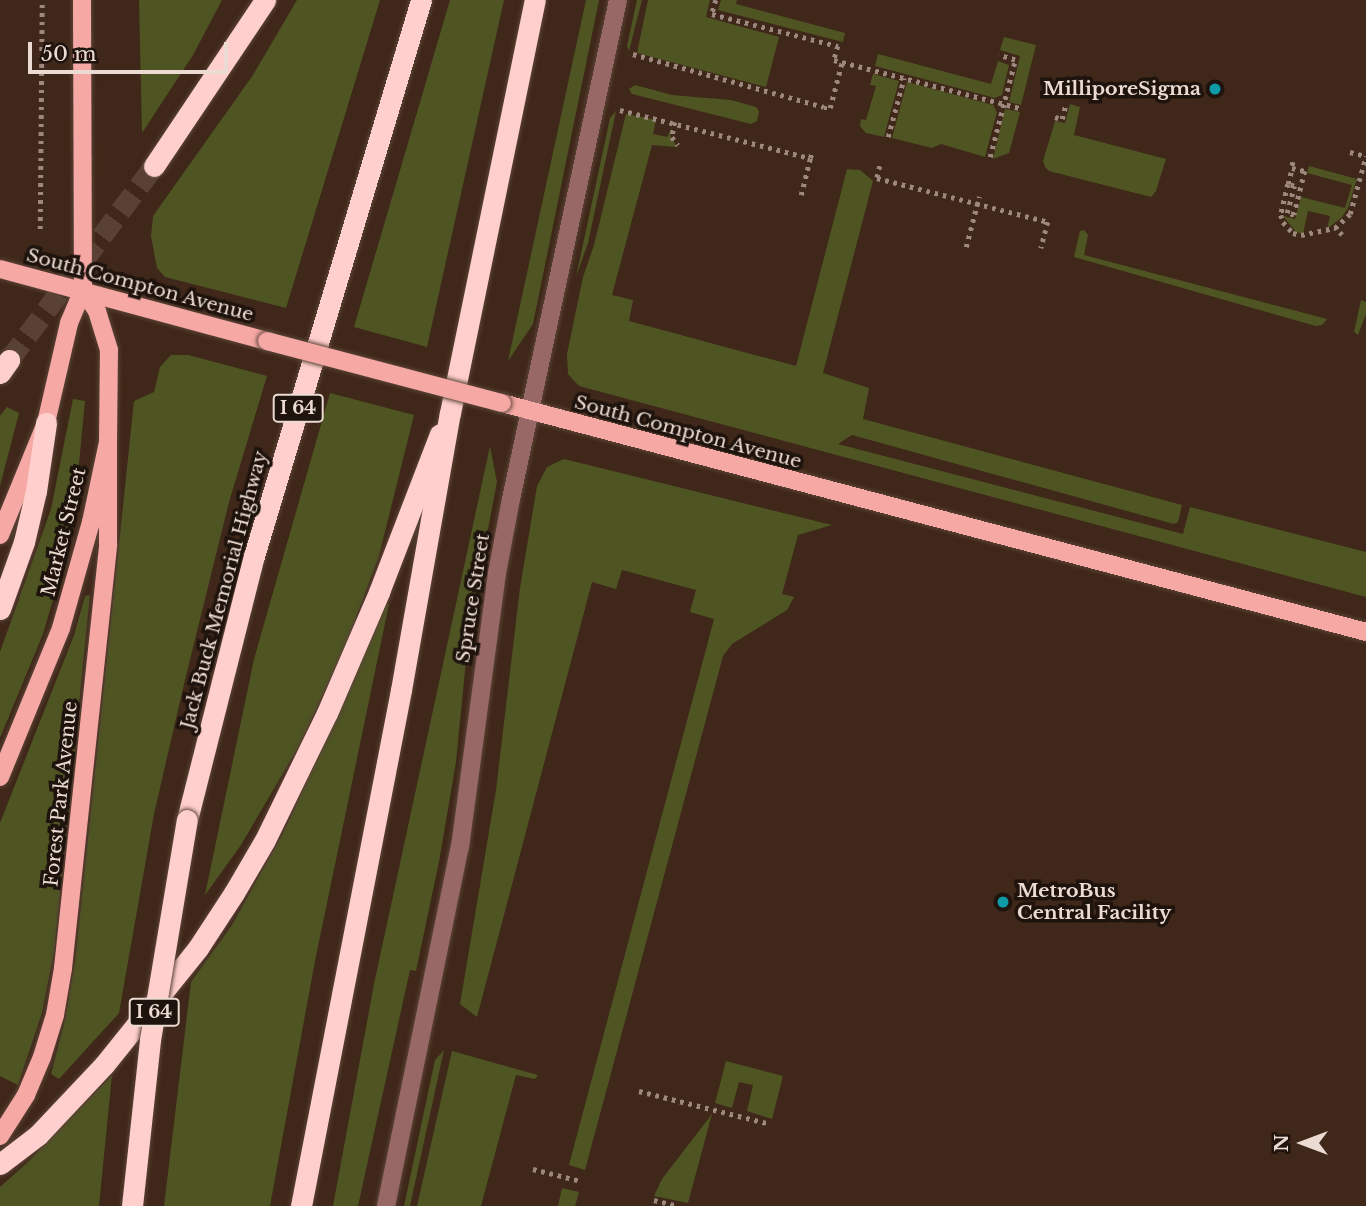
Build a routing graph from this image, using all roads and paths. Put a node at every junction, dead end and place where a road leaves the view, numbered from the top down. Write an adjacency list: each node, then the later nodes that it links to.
1 (42, 0): 29 (path)
2 (82, 0): 34 (main road, Market Street)
3 (265, 0): 23 (highway)
4 (421, 0): 51 (highway, Jack Buck Memorial Highway / I 64, bridge)
5 (535, 0): 36 (highway)
6 (618, 0): 35 (street, Spruce Street)
7 (716, 0): 10 (path)
8 (634, 54): 10 (path)
9 (999, 55): 13 (path)
10 (842, 62): 11 (path)
11 (904, 78): 13 (path); 18 (path)
12 (1066, 103): 16 (path)
13 (1003, 104): 14 (path); 22 (path)
14 (1020, 108)
15 (620, 110): 17 (path)
16 (1055, 117)
17 (674, 122): 19 (path); 26 (path)
18 (888, 138)
19 (678, 145)
20 (1350, 152): 21 (path)
21 (1366, 156): 28 (path)
22 (990, 157)
23 (154, 166)
24 (880, 166): 27 (path)
25 (1288, 184): 25 (path); 28 (path)
26 (801, 195)
27 (978, 200): 31 (path); 32 (path)
28 (1335, 228): 30 (path)
29 (40, 229)
30 (1342, 235)
31 (966, 247)
32 (1041, 248)
33 (0, 269): 34 (main road, South Compton Avenue)
34 (83, 290): 35 (main road, South Compton Avenue, bridge); 37 (main road, Market Street); 38 (main road, Market Street)
35 (530, 412): 41 (main road, South Compton Avenue); 53 (street, Spruce Street)
36 (450, 413): 46 (highway); 52 (highway)
37 (46, 423): 39 (main road); 40 (highway)
38 (108, 442): 42 (main road, Market Street); 45 (main road, Forest Park Avenue)
39 (0, 535)
40 (0, 609)
41 (1366, 632)
42 (0, 777)
43 (639, 1091): 44 (path)
44 (770, 1124)
45 (0, 1136)
46 (0, 1164)
47 (533, 1169): 48 (path)
48 (581, 1181)
49 (654, 1200): 50 (path)
50 (665, 1204): 54 (path)
51 (132, 1206)
52 (301, 1206)
53 (386, 1206)
54 (678, 1206)

